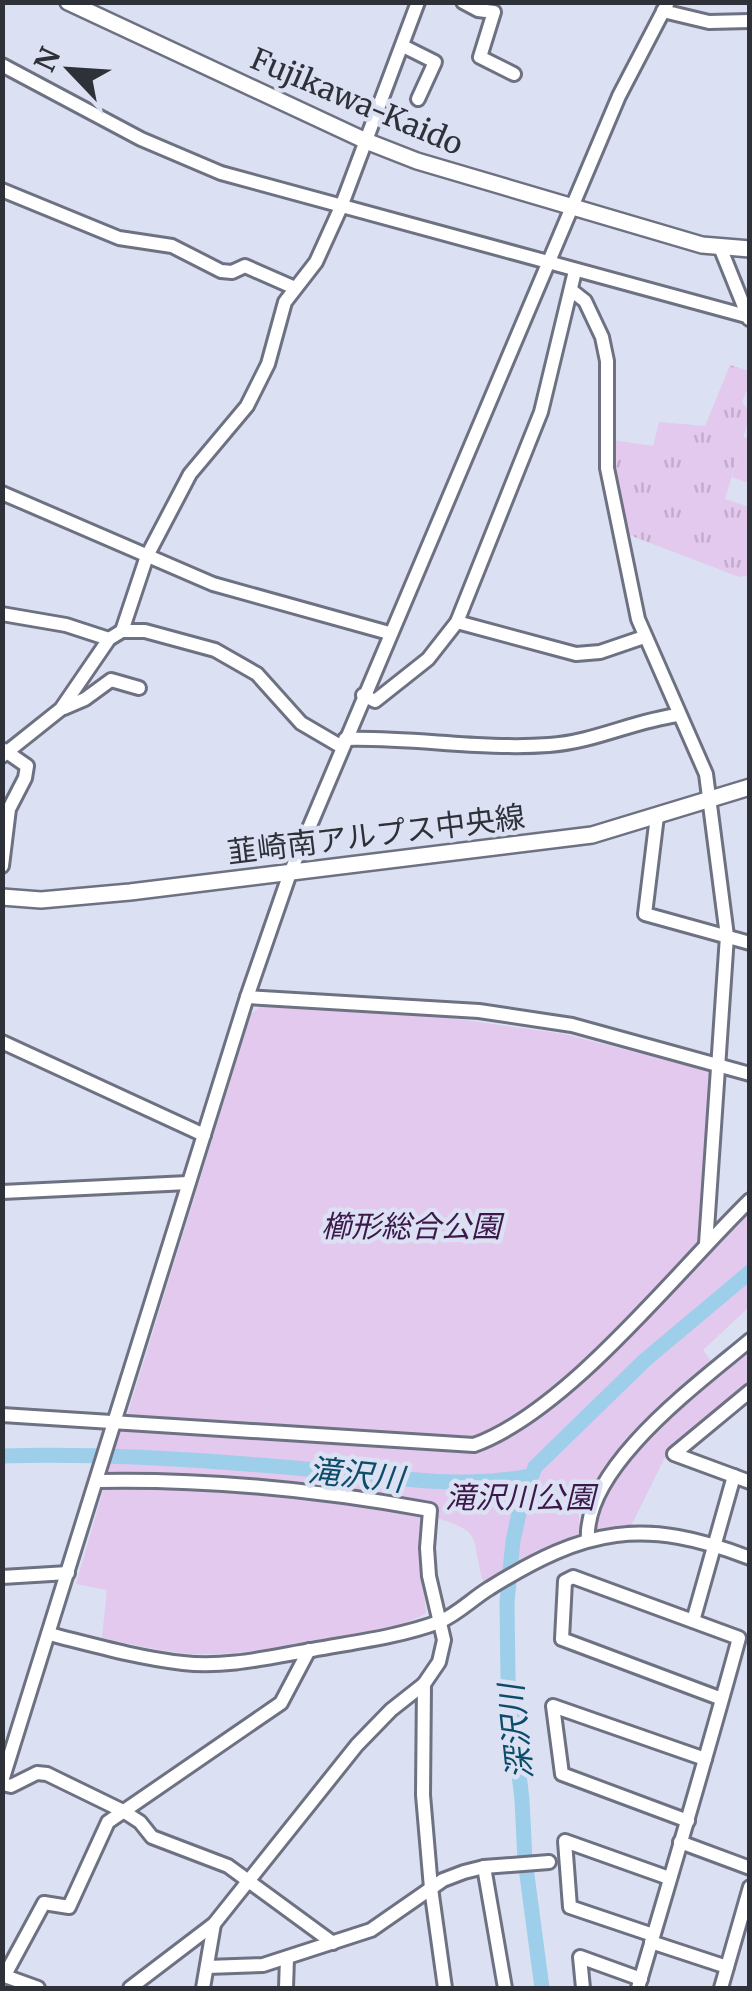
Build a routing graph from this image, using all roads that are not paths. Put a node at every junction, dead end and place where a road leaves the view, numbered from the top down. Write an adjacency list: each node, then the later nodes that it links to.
1 (68, 2): 10 (main road, Fujikawa-Kaido)
2 (418, 2): 6 (street)
3 (463, 2): 8 (street)
4 (666, 6): 5 (street); 12 (street)
5 (750, 22)
6 (403, 46): 9 (street); 10 (street)
7 (2, 65): 13 (street)
8 (514, 74)
9 (418, 99)
10 (366, 141): 12 (main road, Fujikawa-Kaido); 13 (street)
11 (2, 190): 18 (street)
12 (573, 207): 15 (main road, Fujikawa-Kaido); 16 (street)
13 (341, 208): 16 (street); 18 (street)
14 (749, 244): 15 (main road, Fujikawa-Kaido)
15 (720, 247): 20 (street)
16 (550, 262): 17 (street); 26 (street)
17 (575, 271): 19 (street); 20 (street)
18 (294, 288): 22 (street)
19 (570, 290): 24 (street); 27 (street)
20 (749, 318)
21 (2, 493): 22 (street)
22 (147, 556): 25 (street); 26 (street)
23 (2, 614): 28 (street)
24 (457, 622): 27 (street); 30 (street)
25 (122, 631): 28 (street); 33 (street)
26 (389, 633): 30 (street)
27 (644, 637): 32 (street)
28 (110, 639): 31 (street)
29 (140, 688): 31 (street)
30 (364, 696): 33 (street)
31 (62, 709): 34 (street)
32 (678, 715): 33 (street); 36 (street)
33 (344, 743): 40 (street)
34 (4, 752): 38 (street)
35 (750, 787): 36 (main road, 韮崎南アルプス中央線)
36 (711, 799): 37 (main road, 韮崎南アルプス中央線); 42 (street)
37 (657, 816): 40 (main road, 韮崎南アルプス中央線); 42 (street)
38 (4, 829): 39 (street)
39 (2, 866)
40 (290, 873): 41 (main road, 韮崎南アルプス中央線); 44 (street)
41 (2, 897)
42 (727, 936): 43 (street); 46 (street)
43 (750, 943)
44 (247, 997): 46 (street); 48 (street)
45 (2, 1042): 48 (street)
46 (719, 1065): 47 (street); 52 (street)
47 (750, 1074)
48 (204, 1134): 49 (street)
49 (188, 1183): 50 (street); 57 (street)
50 (2, 1192)
51 (750, 1200): 52 (street)
52 (706, 1244): 57 (street)
53 (750, 1340): 61 (street)
54 (750, 1391): 55 (street)
55 (743, 1403): 58 (street)
56 (2, 1415): 57 (street)
57 (116, 1425): 59 (street)
58 (734, 1476): 60 (street); 62 (street)
59 (98, 1479): 64 (street); 67 (street)
60 (750, 1482)
61 (588, 1540): 62 (street); 67 (street)
62 (714, 1544): 63 (street); 66 (street)
63 (750, 1558)
64 (68, 1574): 65 (street); 68 (street)
65 (2, 1577)
66 (693, 1620): 71 (street); 71 (street)
67 (440, 1622): 69 (street); 70 (street)
68 (49, 1634): 69 (street); 73 (street)
69 (308, 1650): 74 (street)
70 (424, 1684): 81 (street); 82 (street)
71 (722, 1699): 72 (street)
72 (705, 1759): 75 (street); 75 (street)
73 (2, 1783): 74 (street)
74 (123, 1812): 81 (street); 90 (street)
75 (688, 1821): 76 (street)
76 (680, 1842): 79 (street); 80 (street)
77 (549, 1862): 78 (street)
78 (484, 1867): 82 (street); 97 (street)
79 (750, 1868)
80 (670, 1878): 85 (street); 85 (street)
81 (250, 1880): 84 (street); 86 (street)
82 (431, 1888): 86 (street); 96 (street)
83 (750, 1888): 89 (street)
84 (214, 1924): 88 (street); 93 (street)
85 (652, 1939): 89 (street); 91 (street)
86 (333, 1944): 87 (street)
87 (288, 1958): 88 (street); 95 (street)
88 (207, 1967): 94 (street)
89 (727, 1967): 99 (street)
90 (4, 1975): 92 (street)
91 (640, 1984): 98 (street)
92 (38, 1988)
93 (130, 1988)
94 (203, 1988)
95 (286, 1988)
96 (445, 1988)
97 (505, 1988)
98 (583, 1988)
99 (721, 1988)

